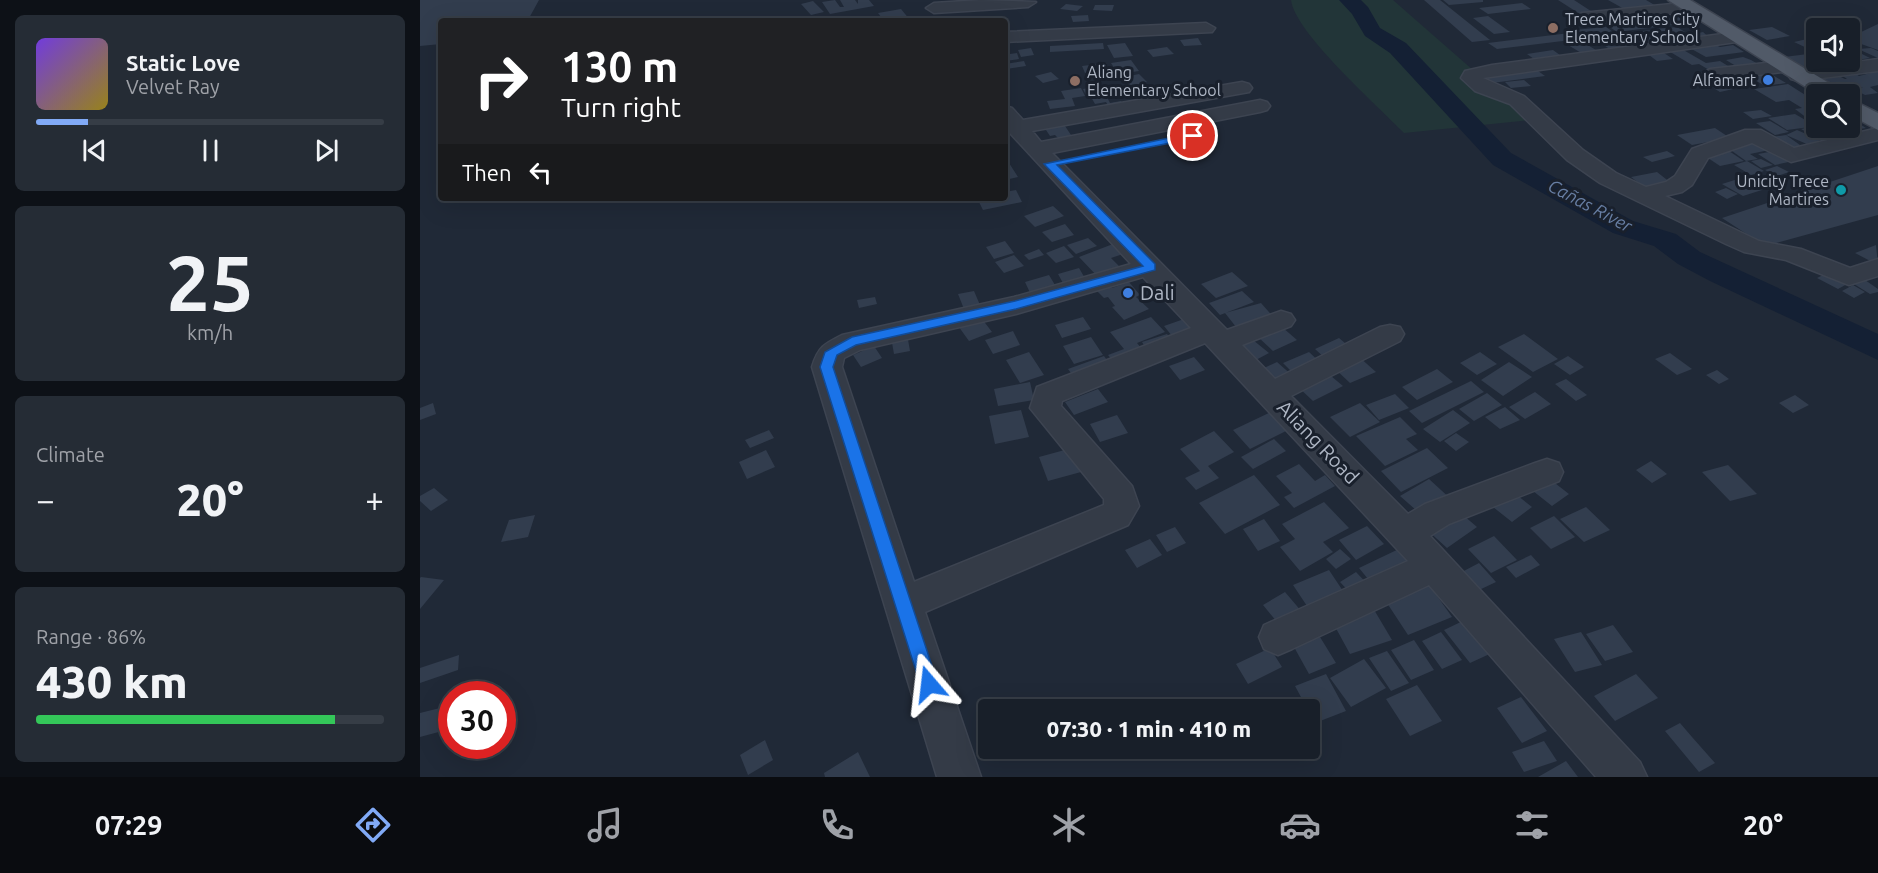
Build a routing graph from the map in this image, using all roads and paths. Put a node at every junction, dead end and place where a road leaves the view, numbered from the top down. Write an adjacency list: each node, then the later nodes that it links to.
1 (1601, 0): 5 (street)
2 (1028, 2): 4 (street)
3 (1675, 4): 5 (street); 9 (main road)
4 (935, 10)
5 (1623, 14): 6 (street)
6 (1582, 18)
7 (1206, 28): 8 (street)
8 (1008, 37)
9 (1737, 37): 11 (main road); 21 (street)
10 (1878, 65): 11 (street)
11 (1792, 71): 12 (street); 13 (main road)
12 (1710, 75)
13 (1814, 84)
14 (1242, 88): 20 (street)
15 (1260, 106): 20 (street)
16 (1860, 112): 17 (main road)
17 (1878, 123)
18 (1878, 134): 21 (street)
19 (1193, 136): 20 (street)
20 (1027, 138): 22 (street, Aliang Road)
21 (1643, 195): 23 (street)
22 (1151, 267): 26 (street, Aliang Road); 31 (street)
23 (1875, 271)
24 (1281, 320): 26 (street)
25 (1390, 334): 27 (street)
26 (1217, 336): 27 (street, Aliang Road); 31 (street)
27 (1271, 393): 29 (street, Aliang Road)
28 (1547, 472): 29 (street)
29 (1405, 533): 30 (street, Aliang Road)
30 (1435, 565): 32 (street); 33 (street, Aliang Road)
31 (904, 603): 34 (street)
32 (1278, 637)
33 (1617, 773)
34 (959, 777)

